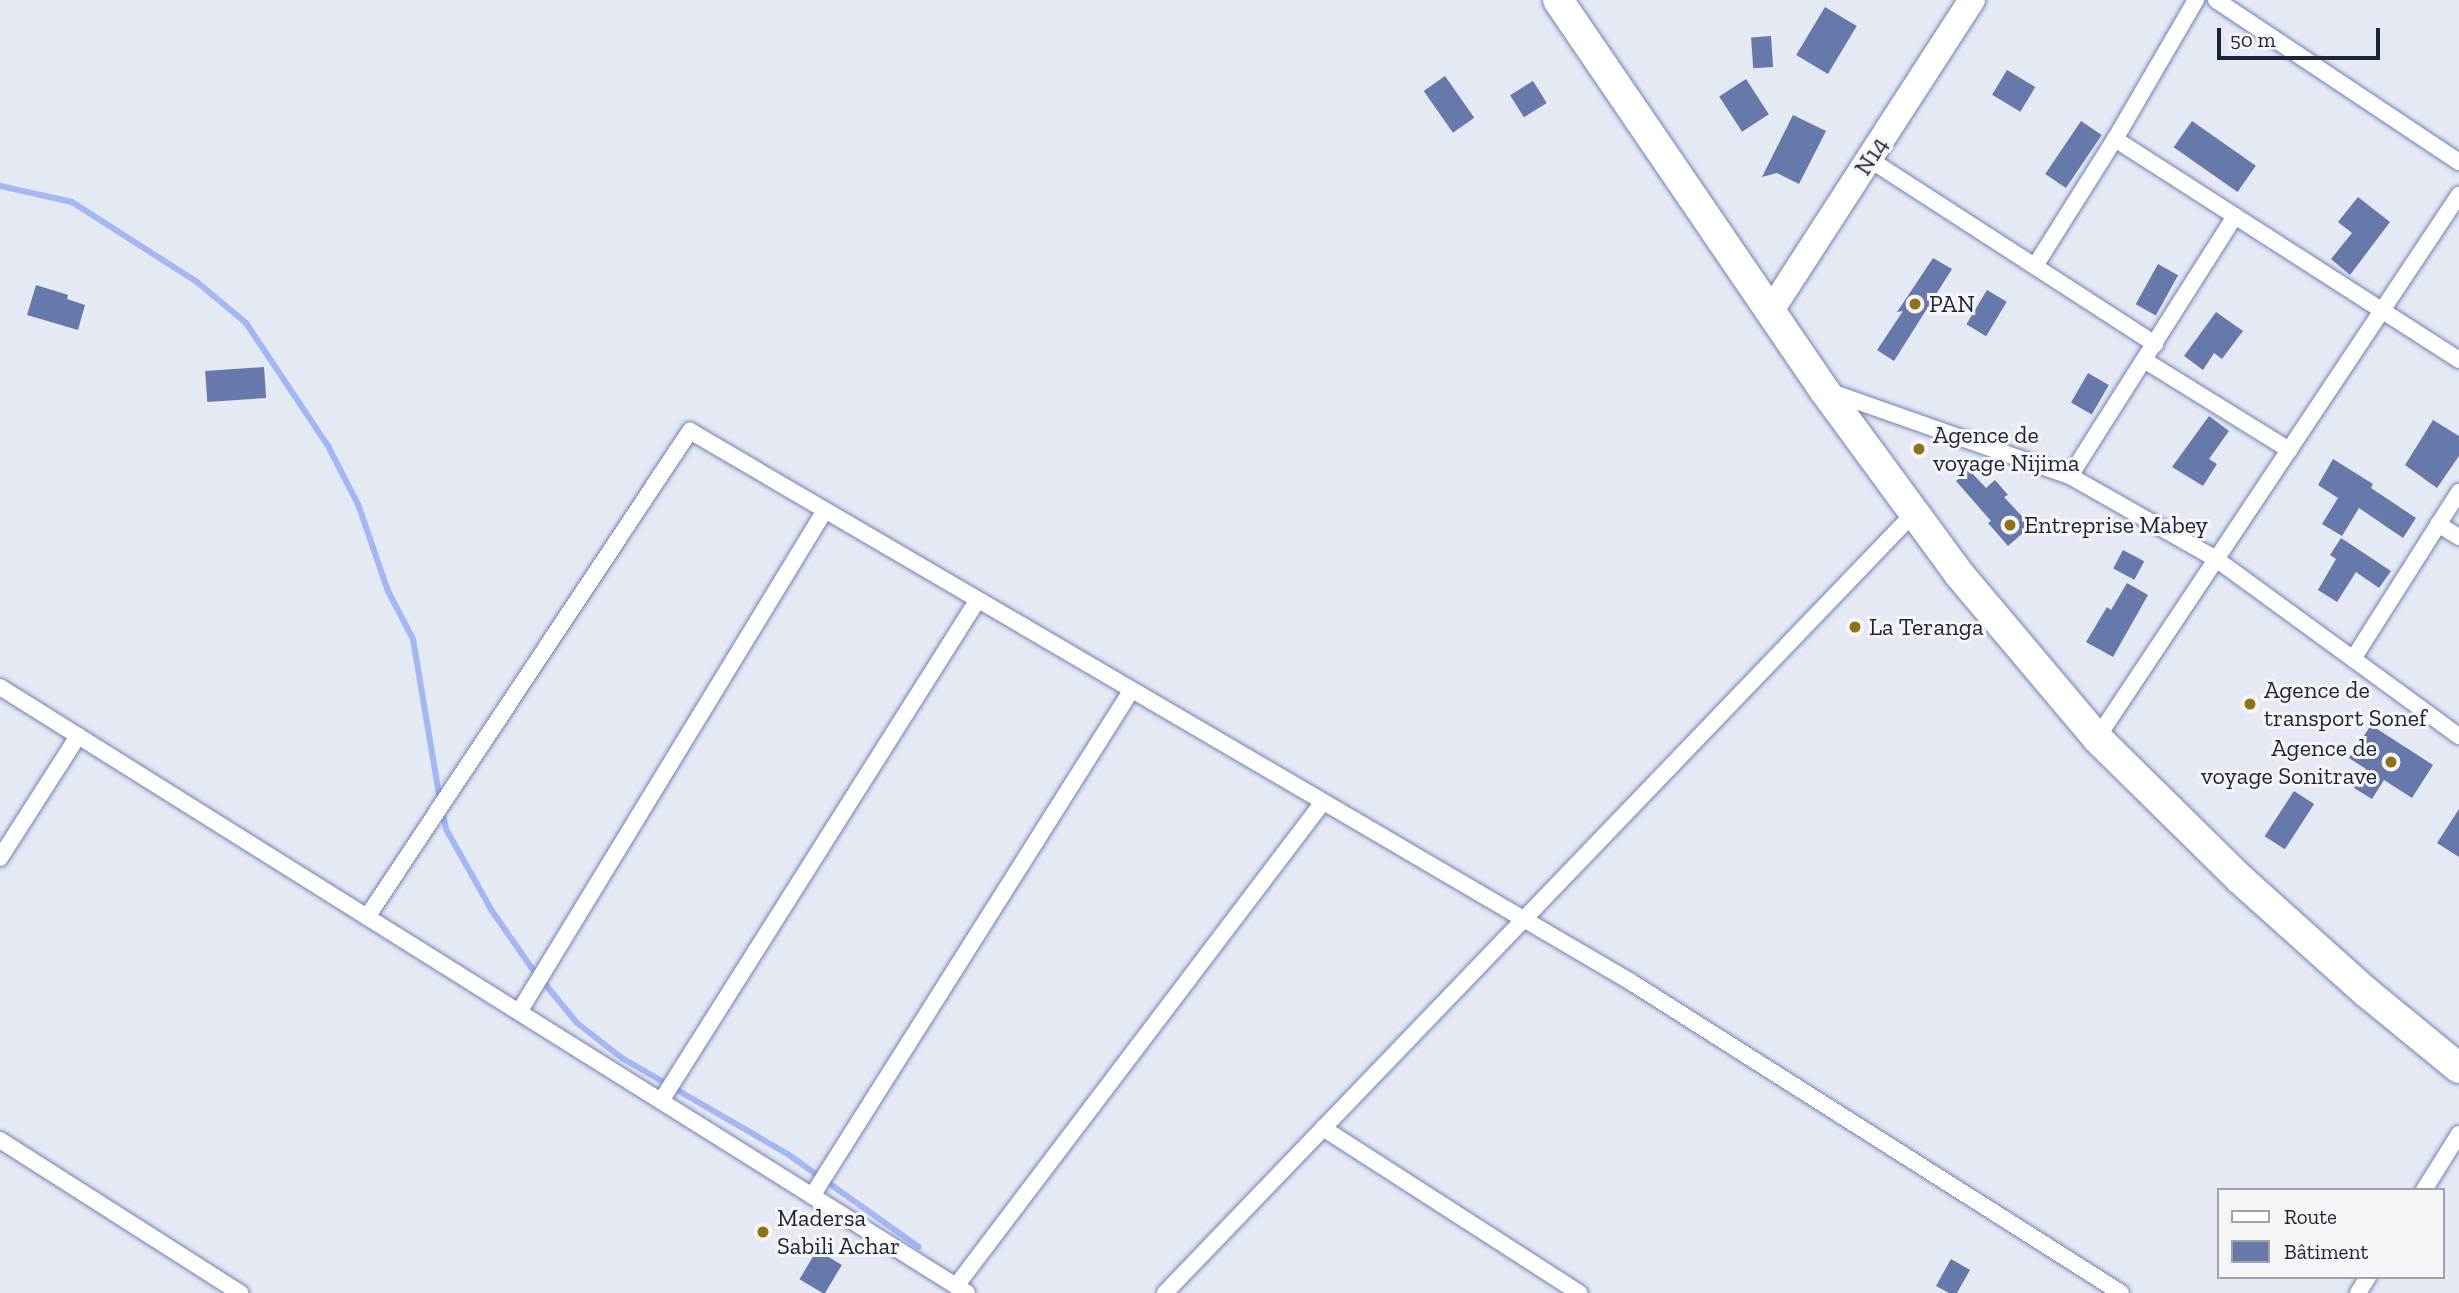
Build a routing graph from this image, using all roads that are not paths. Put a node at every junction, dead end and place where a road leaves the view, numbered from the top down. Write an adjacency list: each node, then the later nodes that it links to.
1 (1558, 0): 12 (highway)
2 (1972, 0): 6 (main road, N14)
3 (2196, 0): 5 (street)
4 (2216, 0): 7 (street)
5 (2115, 139): 9 (street); 10 (street)
6 (1869, 159): 10 (street); 12 (main road, N14)
7 (2459, 162)
8 (2459, 195): 11 (street)
9 (2235, 216): 11 (street); 13 (street)
10 (2035, 266): 13 (street)
11 (2382, 310): 15 (street); 17 (street)
12 (1770, 312): 16 (highway)
13 (2155, 344): 14 (street)
14 (2144, 360): 17 (street); 18 (street)
15 (2459, 360)
16 (1824, 390): 18 (street); 21 (highway)
17 (2288, 450): 24 (street)
18 (2070, 476): 24 (street)
19 (2459, 492): 22 (street)
20 (824, 512): 25 (street); 34 (street); 36 (street)
21 (1914, 513): 31 (highway); 35 (street)
22 (2438, 524): 23 (street); 26 (street)
23 (2459, 537)
24 (2216, 559): 26 (street); 31 (street)
25 (977, 601): 28 (street); 38 (street)
26 (2353, 659): 30 (street)
27 (0, 687): 29 (street)
28 (1131, 691): 32 (street); 43 (street)
29 (78, 736): 33 (street); 34 (street)
30 (2459, 736)
31 (2097, 738): 37 (highway)
32 (1322, 802): 35 (street); 44 (street)
33 (0, 858)
34 (368, 917): 36 (street)
35 (1524, 920): 39 (street); 48 (street)
36 (519, 1012): 38 (street)
37 (2459, 1068)
38 (661, 1101): 43 (street)
39 (1323, 1128): 46 (street); 47 (street)
40 (2459, 1134): 42 (street)
41 (0, 1140): 45 (street)
42 (2425, 1188)
43 (812, 1196): 44 (street)
44 (961, 1289)
45 (240, 1293)
46 (1165, 1293)
47 (1579, 1293)
48 (2121, 1293)

